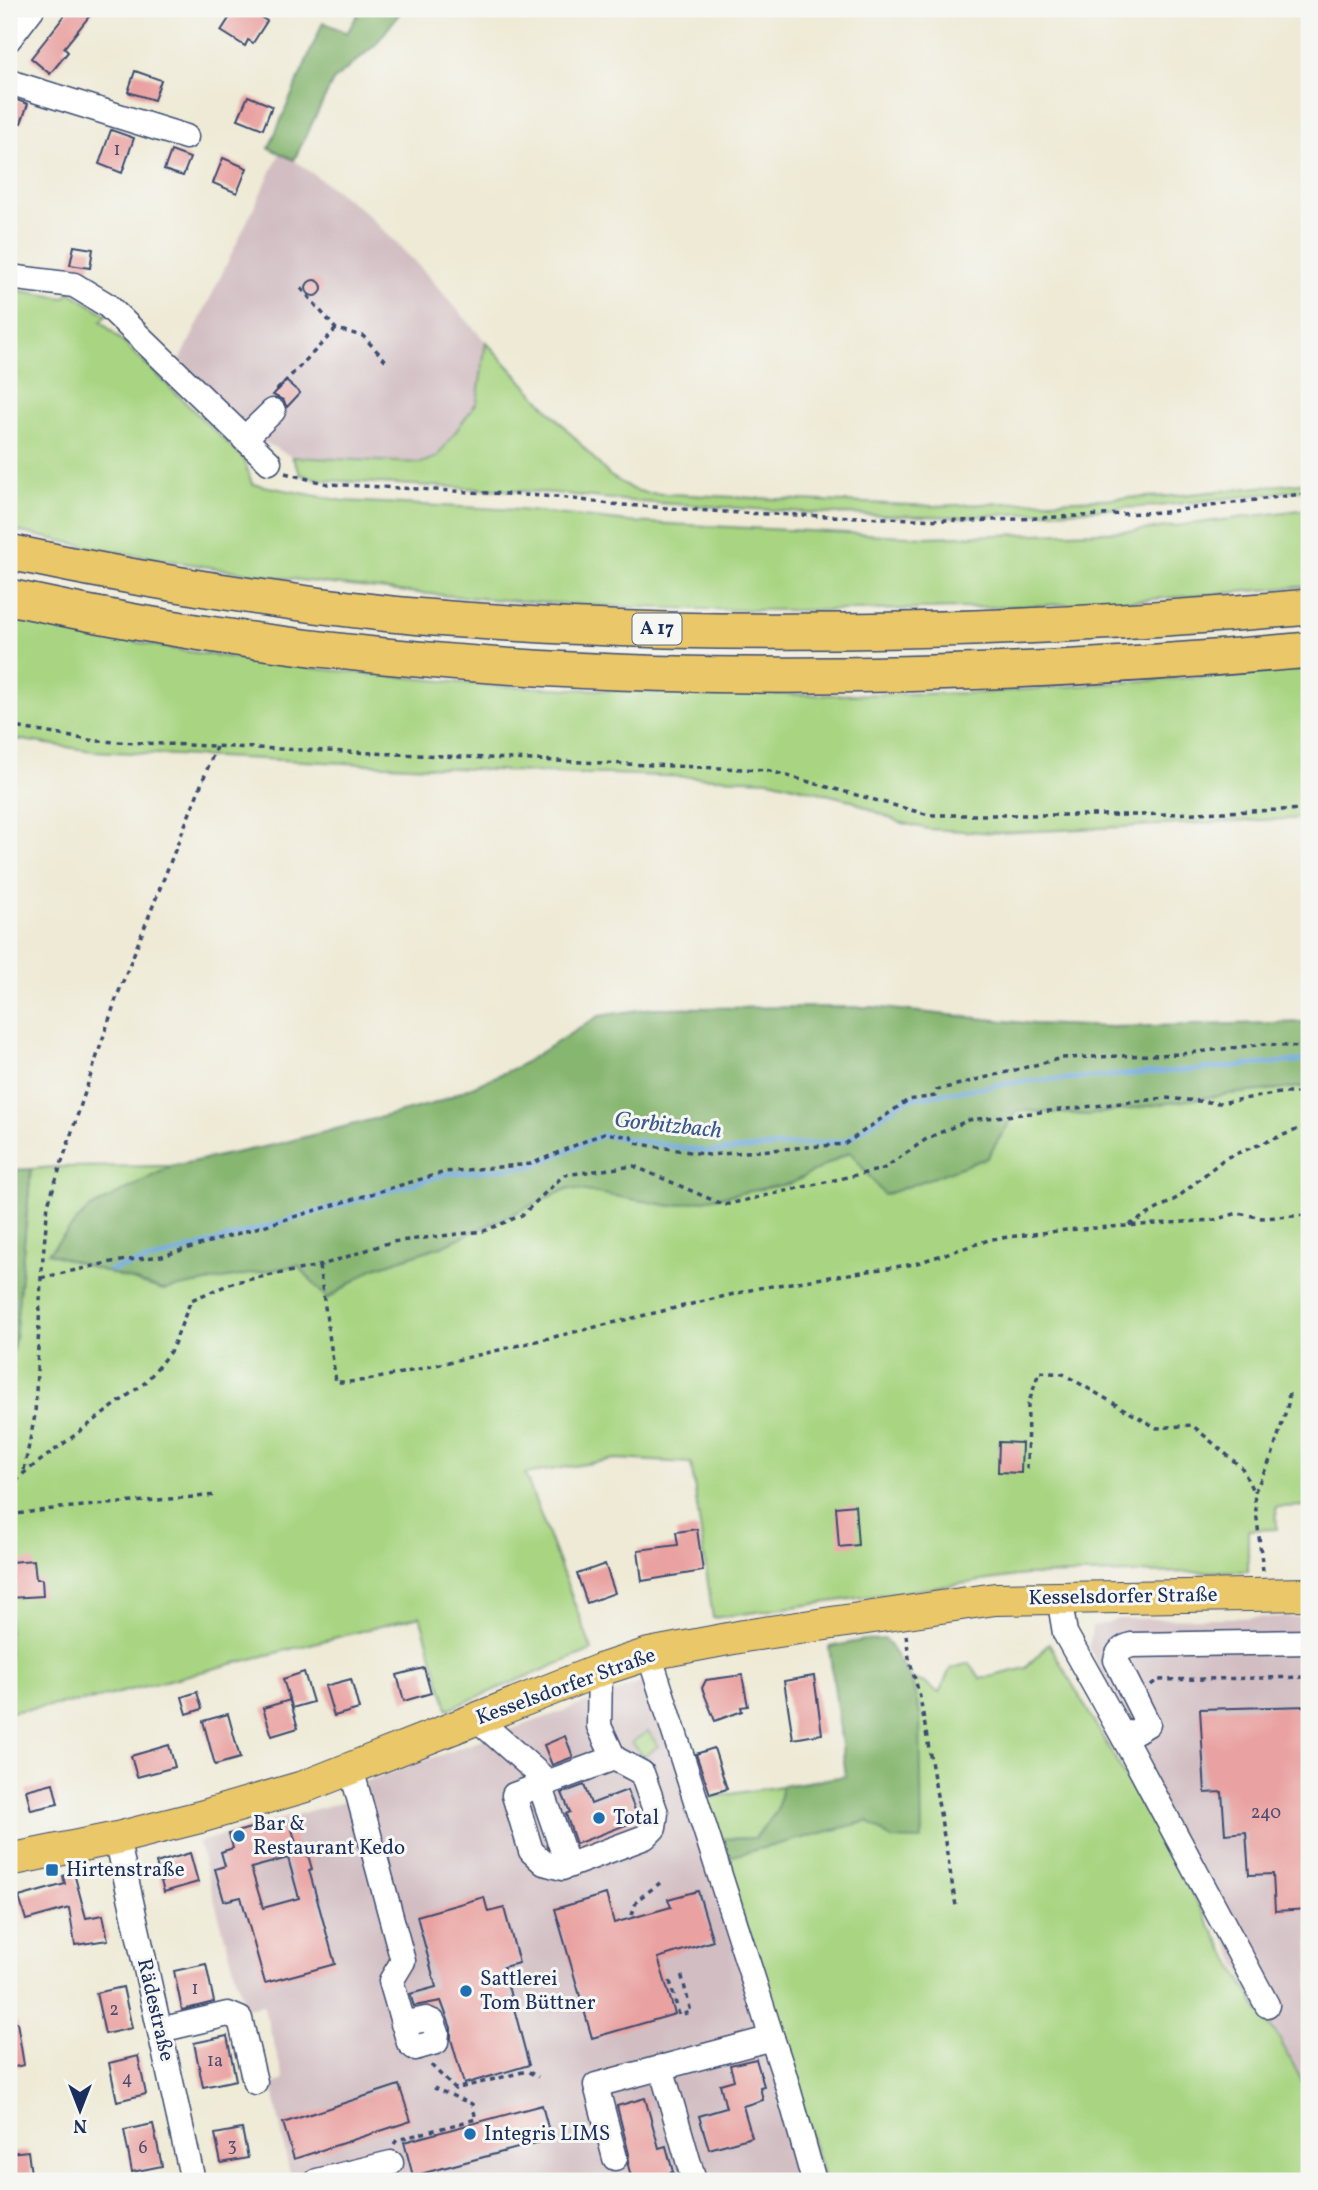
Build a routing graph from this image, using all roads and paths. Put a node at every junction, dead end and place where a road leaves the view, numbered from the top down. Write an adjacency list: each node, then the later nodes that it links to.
1 (32, 9): 2 (street)
2 (9, 38)
3 (9, 82): 4 (street)
4 (186, 137)
5 (9, 278): 10 (street)
6 (301, 288): 7 (path)
7 (336, 329): 8 (path); 9 (path)
8 (387, 362)
9 (273, 411): 10 (street)
10 (244, 439): 11 (street)
11 (269, 462): 12 (path)
12 (1309, 493)
13 (9, 552): 15 (highway, A 17)
14 (9, 597): 16 (highway, A 17)
15 (1309, 607)
16 (1309, 650)
17 (9, 726): 18 (path)
18 (216, 746): 19 (path); 26 (path)
19 (1309, 809)
20 (1309, 1048): 26 (path)
21 (1309, 1093): 25 (path)
22 (1309, 1125): 24 (path)
23 (1309, 1214): 24 (path)
24 (1128, 1226): 25 (path)
25 (319, 1266): 29 (path)
26 (41, 1278): 29 (path)
27 (1289, 1391): 31 (path)
28 (1027, 1469): 31 (path)
29 (24, 1472): 30 (path)
30 (9, 1489)
31 (1254, 1493): 34 (path)
32 (218, 1495): 33 (path)
33 (9, 1515)
34 (1266, 1594): 35 (main road, Kesselsdorfer Straße); 36 (main road, Kesselsdorfer Straße)
35 (1309, 1594)
36 (1059, 1597): 37 (main road, Kesselsdorfer Straße); 44 (street)
37 (903, 1612): 39 (main road, Kesselsdorfer Straße); 51 (path)
38 (1309, 1642): 44 (street)
39 (649, 1654): 40 (main road, Kesselsdorfer Straße); 57 (street)
40 (600, 1670): 43 (main road, Kesselsdorfer Straße); 45 (street)
41 (1309, 1677): 42 (path)
42 (1144, 1691)
43 (477, 1719): 46 (main road, Kesselsdorfer Straße); 47 (street)
44 (1125, 1738): 55 (street)
45 (614, 1758): 47 (street); 47 (street)
46 (351, 1768): 48 (main road, Kesselsdorfer Straße); 58 (street)
47 (537, 1786)
48 (117, 1838): 49 (main road, Kesselsdorfer Straße); 56 (street, Rädestraße)
49 (9, 1860)
50 (660, 1883): 52 (path)
51 (956, 1906)
52 (632, 1915)
53 (681, 1973): 54 (path)
54 (670, 1981)
55 (1267, 2005)
56 (160, 2030): 61 (street); 65 (street, Rädestraße)
57 (772, 2038): 59 (street); 68 (street)
58 (415, 2048): 60 (path)
59 (661, 2067): 63 (street); 67 (street)
60 (538, 2077)
61 (255, 2082)
62 (435, 2088): 64 (path)
63 (615, 2158)
64 (383, 2165): 66 (street)
65 (193, 2181)
66 (317, 2181)
67 (694, 2181)
68 (814, 2181)

